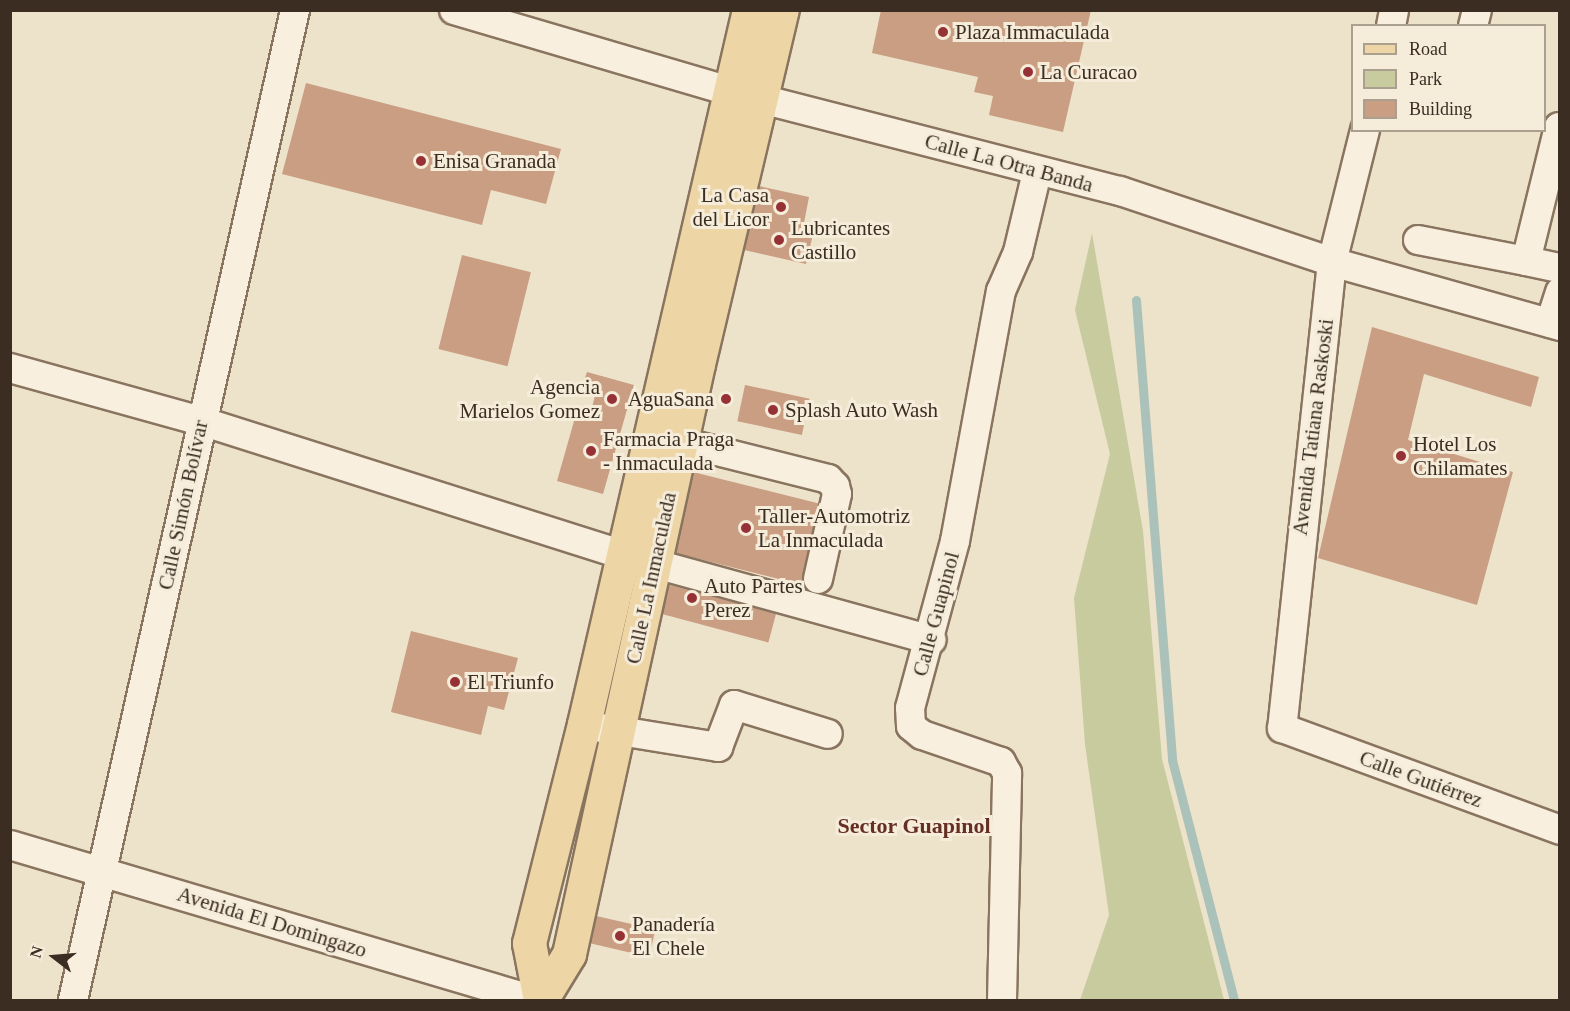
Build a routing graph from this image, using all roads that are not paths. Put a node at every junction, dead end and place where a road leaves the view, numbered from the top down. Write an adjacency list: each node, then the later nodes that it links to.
1 (294, 10): 19 (street, Calle Simón Bolívar)
2 (454, 10): 5 (street, Calle La Otra Banda)
3 (748, 10): 5 (main road, Calle La Inmaculada)
4 (782, 10): 6 (main road, Calle La Inmaculada)
5 (730, 91): 6 (street, Calle La Otra Banda); 17 (main road, Calle La Inmaculada)
6 (764, 98): 9 (street, Calle La Otra Banda); 17 (main road, Calle La Inmaculada)
7 (1559, 127): 10 (street)
8 (1364, 132): 13 (street, Avenida Tatiana Raskoski)
9 (1037, 172): 13 (street, Calle La Otra Banda); 24 (street, Calle Guapinol)
10 (1550, 202): 12 (street)
11 (1418, 240): 12 (street)
12 (1526, 261): 14 (street)
13 (1332, 262): 16 (street, Calle La Otra Banda); 26 (street, Avenida Tatiana Raskoski)
14 (1560, 268)
15 (1560, 292): 16 (street)
16 (1555, 324)
17 (683, 360): 20 (main road, Calle La Inmaculada); 21 (main road, Calle La Inmaculada)
18 (10, 368): 19 (street)
19 (201, 421): 21 (street); 31 (street, Calle Simón Bolívar)
20 (681, 442): 22 (main road, Calle La Inmaculada); 23 (street)
21 (623, 555): 22 (street); 25 (main road, Calle La Inmaculada)
22 (654, 563): 24 (street); 27 (main road, Calle La Inmaculada)
23 (818, 579)
24 (931, 639): 35 (street, Calle Guapinol)
25 (585, 724): 27 (street); 34 (main road, Calle La Inmaculada)
26 (1282, 728): 29 (street, Calle Gutiérrez)
27 (618, 733): 28 (street); 34 (main road, Calle La Inmaculada)
28 (828, 734)
29 (1560, 831)
30 (10, 845): 31 (street, Avenida El Domingazo)
31 (105, 872): 32 (street, Calle Simón Bolívar); 33 (street, Avenida El Domingazo)
32 (73, 1000)
33 (534, 1000)
34 (540, 1000)
35 (1002, 1000)

